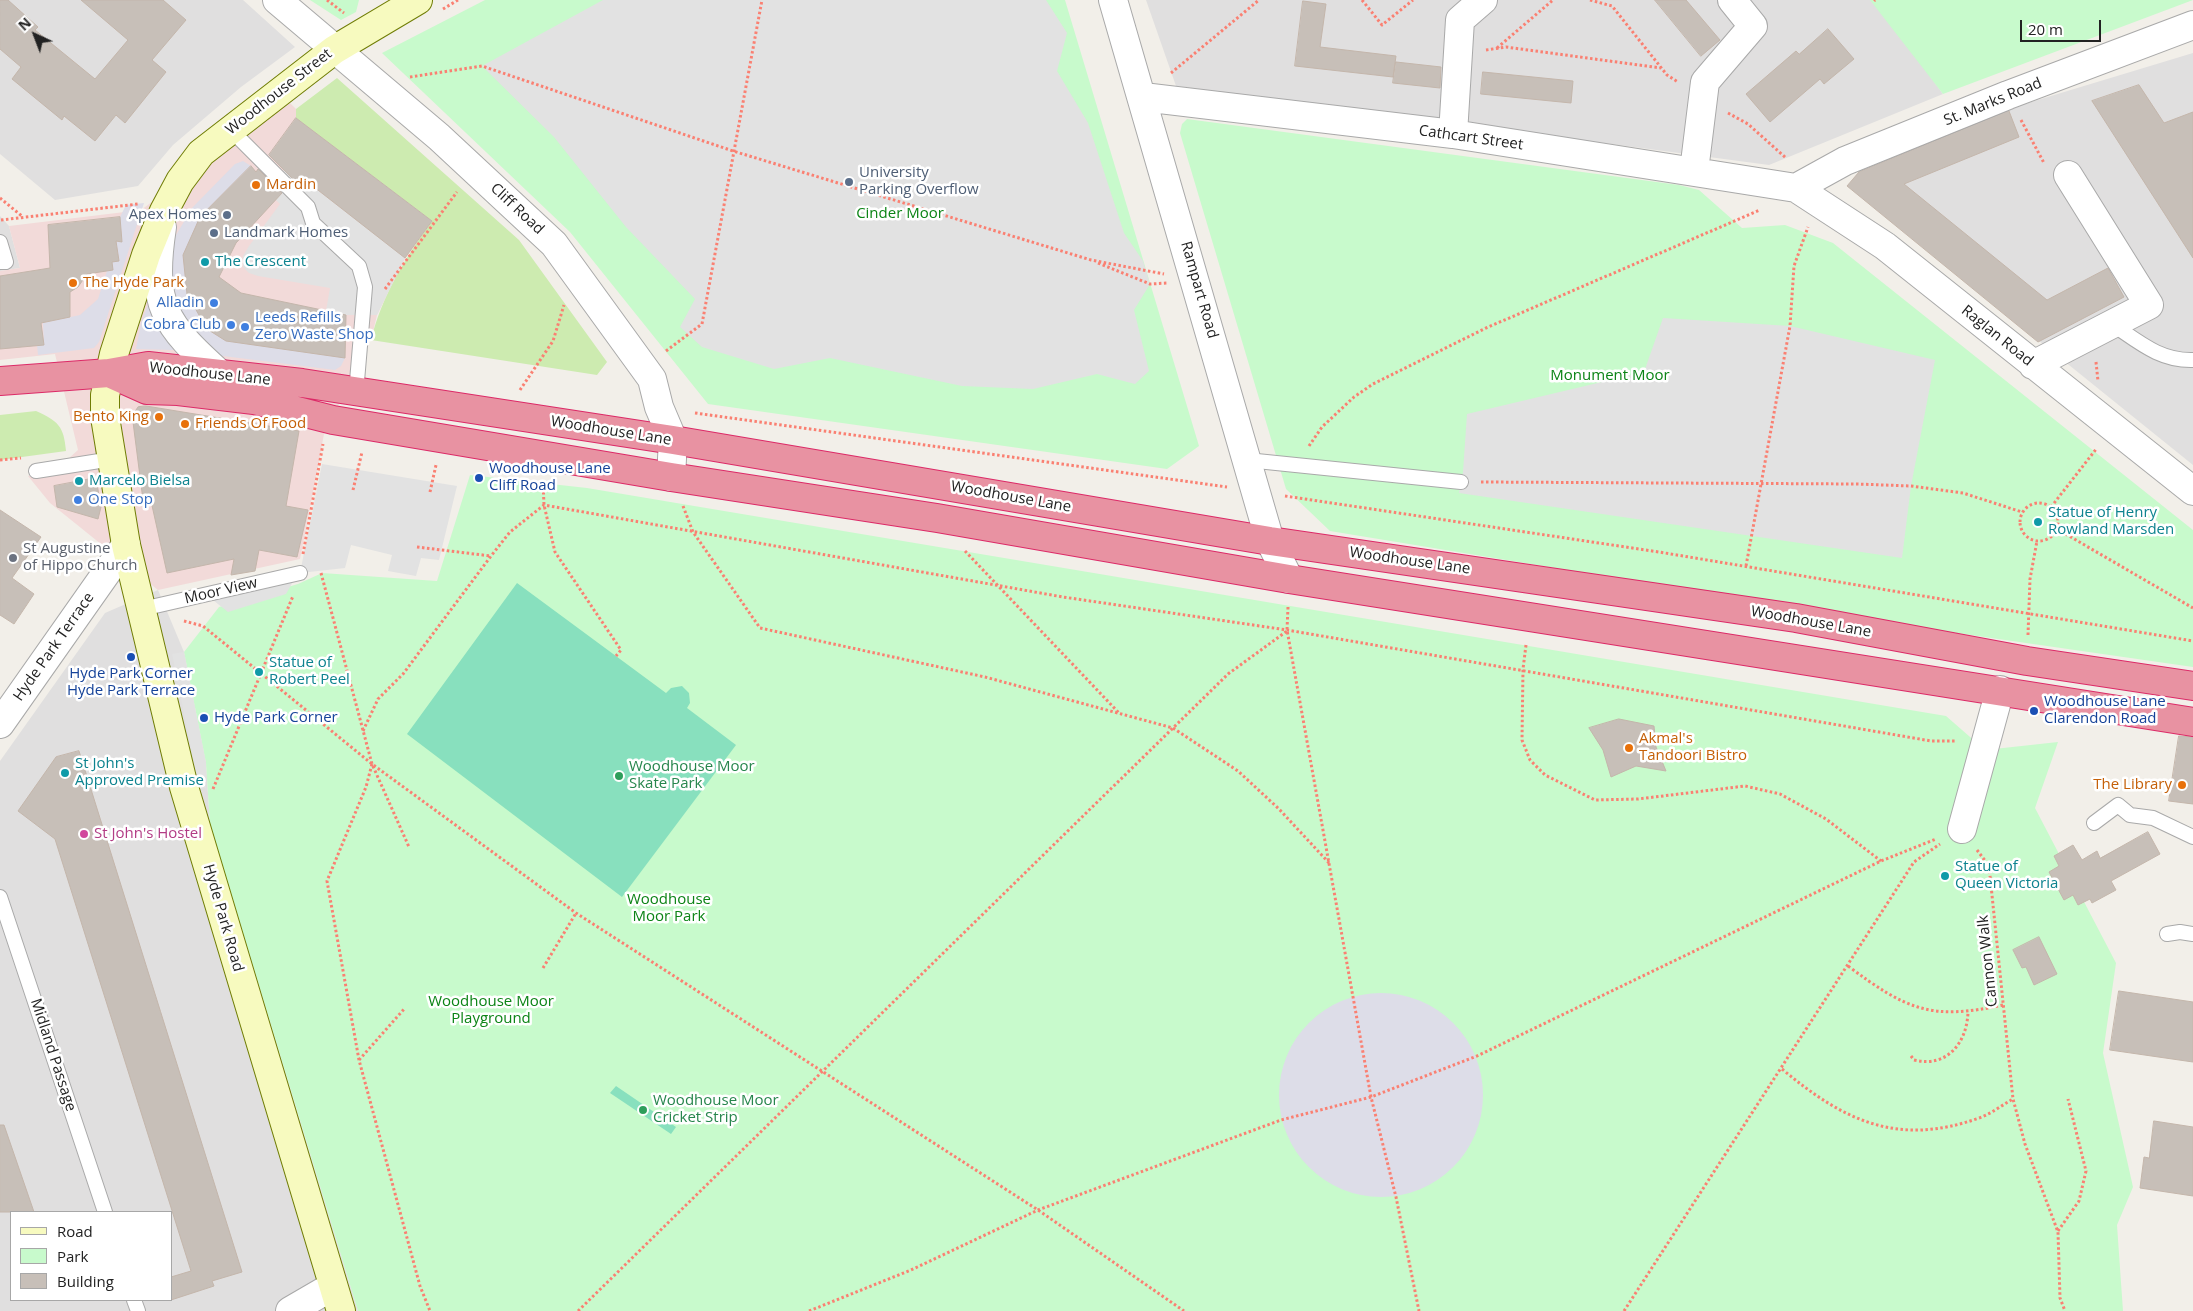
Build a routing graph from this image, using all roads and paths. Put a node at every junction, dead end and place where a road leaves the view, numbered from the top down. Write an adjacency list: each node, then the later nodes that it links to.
1 (277, 0): 16 (street, Cliff Road)
2 (418, 0): 12 (street, Woodhouse Street)
3 (762, 0): 24 (path)
4 (1113, 0): 20 (street, Rampart Road)
5 (1259, 0): 20 (path)
6 (1362, 0): 7 (path)
7 (1413, 0)
8 (1483, 0): 14 (street)
9 (1553, 0): 15 (path)
10 (1590, 0): 17 (path)
11 (1732, 0): 21 (street)
12 (389, 9): 16 (street, Woodhouse Street)
13 (2193, 25): 19 (street, St. Marks Road)
14 (1458, 49): 15 (path); 23 (street)
15 (1496, 49): 17 (path)
16 (334, 50): 18 (street, Cliff Road); 22 (street, Woodhouse Street)
17 (1661, 68): 21 (path)
18 (375, 84): 24 (path); 25 (street, Cliff Road)
19 (2008, 95): 27 (path); 28 (street, St. Marks Road)
20 (1143, 97): 23 (street, Cathcart Street); 36 (street, Rampart Road)
21 (1703, 100): 26 (street); 28 (path)
22 (230, 129): 30 (street, Woodhouse Street); 38 (lane)
23 (1453, 134): 26 (street, Cathcart Street)
24 (733, 151): 34 (path); 42 (path)
25 (474, 169): 38 (path); 42 (street, Cliff Road)
26 (1694, 171): 28 (street, Cathcart Street)
27 (2068, 175): 39 (street)
28 (1808, 189): 41 (street, Raglan Road); 56 (path); 61 (path)
29 (0, 198): 31 (path)
30 (167, 205): 31 (path); 43 (street, Woodhouse Street); 44 (street, Woodhouse Street)
31 (24, 217): 32 (path)
32 (0, 220)
33 (0, 242): 35 (lane)
34 (1091, 260): 36 (path); 36 (path)
35 (0, 262)
36 (1196, 282): 55 (street, Rampart Road)
37 (564, 304): 48 (path)
38 (361, 315): 46 (lane)
39 (2102, 329): 40 (lane); 41 (street); 50 (path)
40 (2193, 360)
41 (2033, 365): 50 (street, Raglan Road)
42 (644, 368): 52 (street, Cliff Road)
43 (109, 373): 44 (highway, Woodhouse Lane); 45 (highway); 49 (highway, Woodhouse Lane); 54 (street, Hyde Park Road)
44 (221, 375): 46 (highway, Woodhouse Lane)
45 (0, 381)
46 (356, 393): 48 (highway, Woodhouse Lane)
47 (695, 413): 64 (path)
48 (503, 415): 52 (highway, Woodhouse Lane)
49 (328, 419): 51 (highway, Woodhouse Lane); 78 (path)
50 (2103, 419): 62 (street, Raglan Road)
51 (368, 426): 53 (highway, Woodhouse Lane); 63 (path)
52 (673, 440): 59 (street, Cliff Road); 71 (highway, Woodhouse Lane)
53 (540, 455): 59 (highway, Woodhouse Lane); 66 (path)
54 (112, 459): 58 (lane); 73 (street, Hyde Park Road)
55 (1247, 460): 56 (lane); 64 (street, Rampart Road)
56 (1292, 464): 60 (lane); 65 (path)
57 (2083, 466): 67 (path)
58 (36, 471)
59 (671, 477): 70 (path); 79 (highway, Woodhouse Lane)
60 (1461, 482): 61 (path)
61 (1761, 483): 68 (path); 77 (path)
62 (2191, 486)
63 (353, 490)
64 (1256, 491): 65 (path); 71 (street, Rampart Road)
65 (1289, 496): 77 (path)
66 (544, 505): 70 (path); 76 (path); 87 (path)
67 (2051, 506): 68 (path); 69 (path)
68 (2022, 512): 72 (path)
69 (2057, 529): 72 (path); 81 (path)
70 (693, 532): 80 (path); 93 (path)
71 (1270, 541): 79 (street, Rampart Road); 88 (highway, Woodhouse Lane)
72 (2037, 541): 83 (path)
73 (126, 545): 82 (street, Hyde Park Road); 95 (street, Hyde Park Terrace)
74 (960, 546): 80 (path)
75 (417, 547): 76 (path)
76 (491, 556): 97 (path)
77 (1746, 566): 83 (path)
78 (300, 573): 82 (lane, Moor View); 90 (path); 97 (path)
79 (1288, 579): 84 (highway, Woodhouse Lane)
80 (998, 586): 85 (path); 93 (path)
81 (2193, 608)
82 (142, 609): 90 (path); 101 (street, Hyde Park Road)
83 (2029, 615): 86 (path); 88 (path)
84 (1530, 617): 89 (path); 92 (highway, Woodhouse Lane)
85 (1287, 630): 89 (path); 96 (path); 106 (path)
86 (2193, 640)
87 (616, 656)
88 (2027, 661): 91 (highway, Woodhouse Lane)
89 (1523, 669): 98 (path); 105 (path)
90 (259, 672): 99 (path); 101 (path)
91 (2193, 686)
92 (2000, 690): 94 (highway, Woodhouse Lane); 98 (street)
93 (1120, 713): 96 (path)
94 (2193, 722)
95 (0, 724)
96 (1174, 728): 106 (path); 119 (path)
97 (363, 731): 99 (path)
98 (1987, 741): 102 (street)
99 (372, 764): 104 (path); 108 (path); 117 (path)
100 (2094, 823): 103 (lane)
101 (197, 829): 126 (street, Hyde Park Road)
102 (1962, 829): 105 (path); 111 (path); 113 (path, Cannon Walk)
103 (2193, 836)
104 (409, 847)
105 (1881, 861): 120 (path)
106 (1330, 864): 120 (path)
107 (0, 897): 124 (lane, Midland Passage)
108 (576, 913): 112 (path); 119 (path)
109 (2167, 934): 110 (lane)
110 (2193, 934)
111 (1848, 966): 115 (path); 118 (path)
112 (544, 968)
113 (2003, 1005): 115 (path); 121 (path, Cannon Walk)
114 (405, 1008): 117 (path)
115 (1968, 1012): 116 (path)
116 (1911, 1056)
117 (359, 1060): 128 (path)
118 (1782, 1069): 121 (path); 133 (path)
119 (822, 1072): 123 (path); 129 (path)
120 (1371, 1097): 123 (path); 132 (path)
121 (2013, 1099): 125 (path, Cannon Walk)
122 (2068, 1099): 125 (path)
123 (1038, 1210): 130 (path); 131 (path)
124 (105, 1211)
125 (2058, 1232): 134 (path)
126 (337, 1298): 127 (street)
127 (290, 1311)
128 (430, 1311)
129 (578, 1311)
130 (809, 1311)
131 (1184, 1311)
132 (1419, 1311)
133 (1624, 1311)
134 (2065, 1311)

